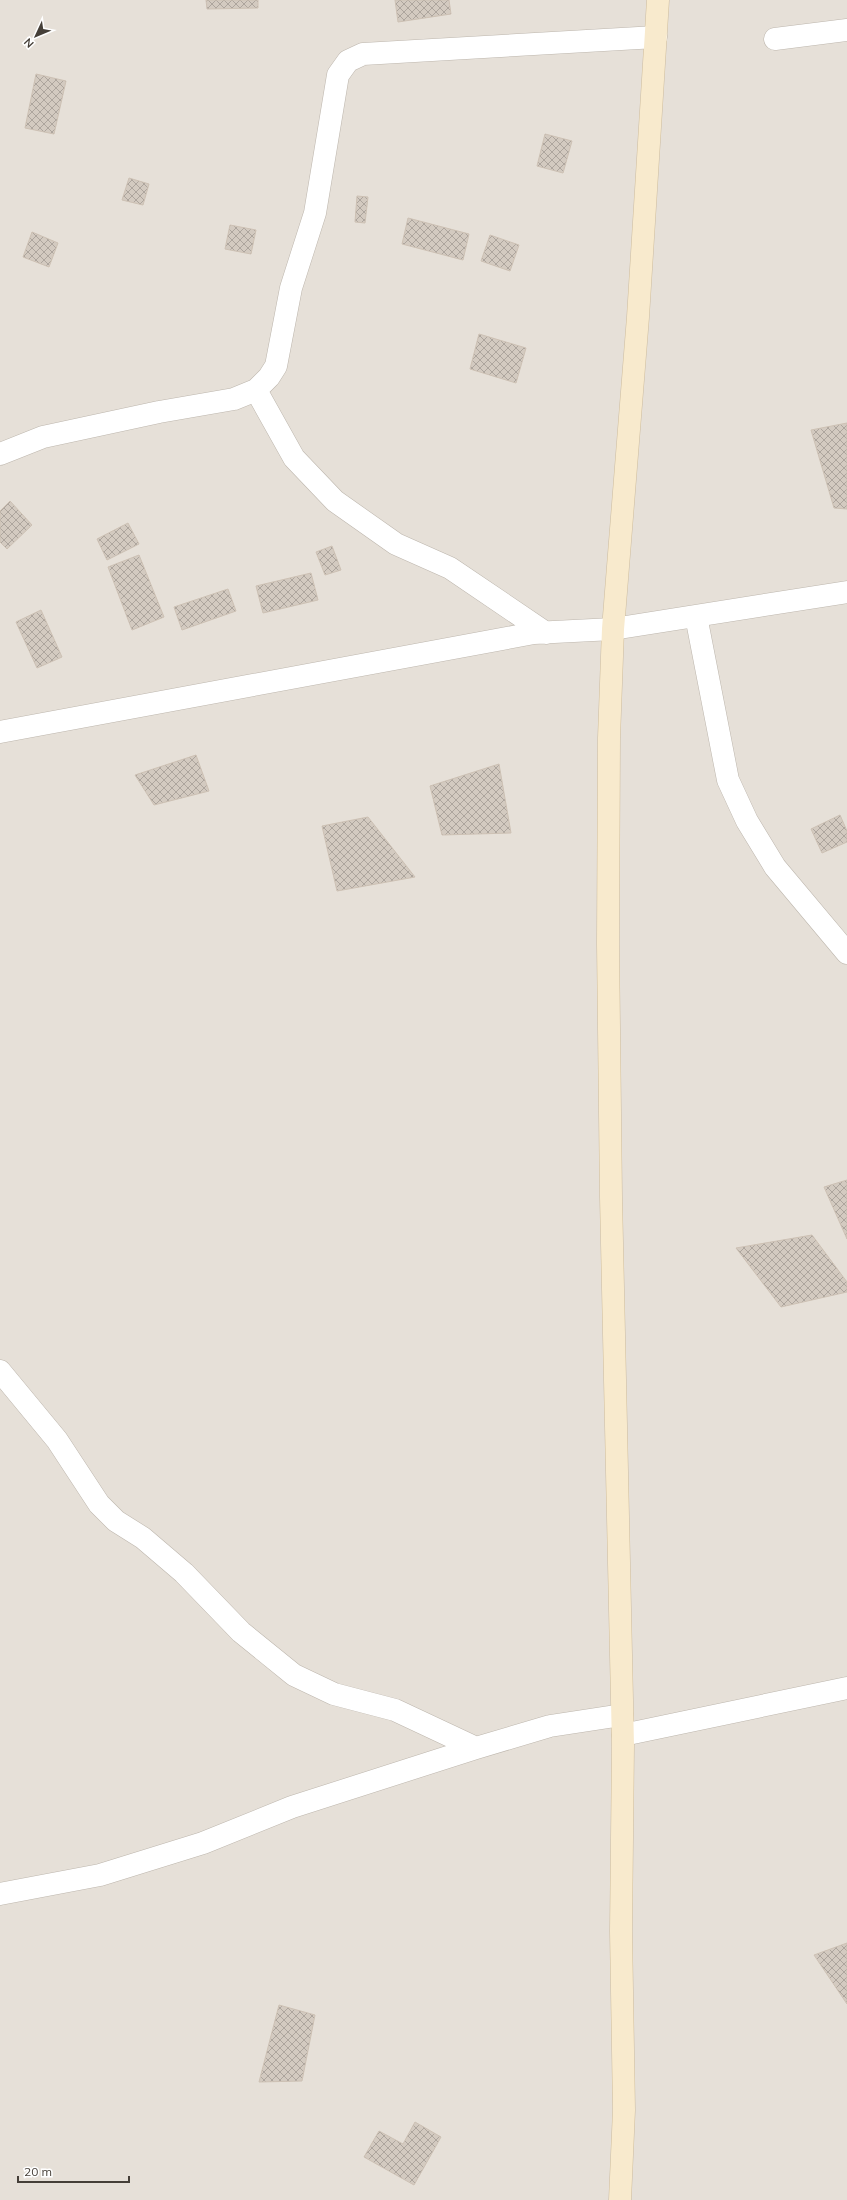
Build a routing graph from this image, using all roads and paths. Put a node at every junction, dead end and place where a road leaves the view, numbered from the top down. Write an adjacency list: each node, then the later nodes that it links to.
1 (658, 0): 3 (street)
2 (847, 30): 4 (street)
3 (656, 37): 5 (street); 9 (street)
4 (775, 39)
5 (256, 390): 6 (street); 10 (street)
6 (0, 454)
7 (847, 592): 8 (street)
8 (696, 616): 9 (street); 12 (street)
9 (613, 629): 10 (street); 15 (street)
10 (546, 633): 11 (street)
11 (0, 732)
12 (847, 953)
13 (0, 1371): 16 (street)
14 (847, 1688): 15 (street)
15 (623, 1725): 16 (street); 18 (street)
16 (476, 1748): 17 (street)
17 (0, 1894)
18 (620, 2200)

